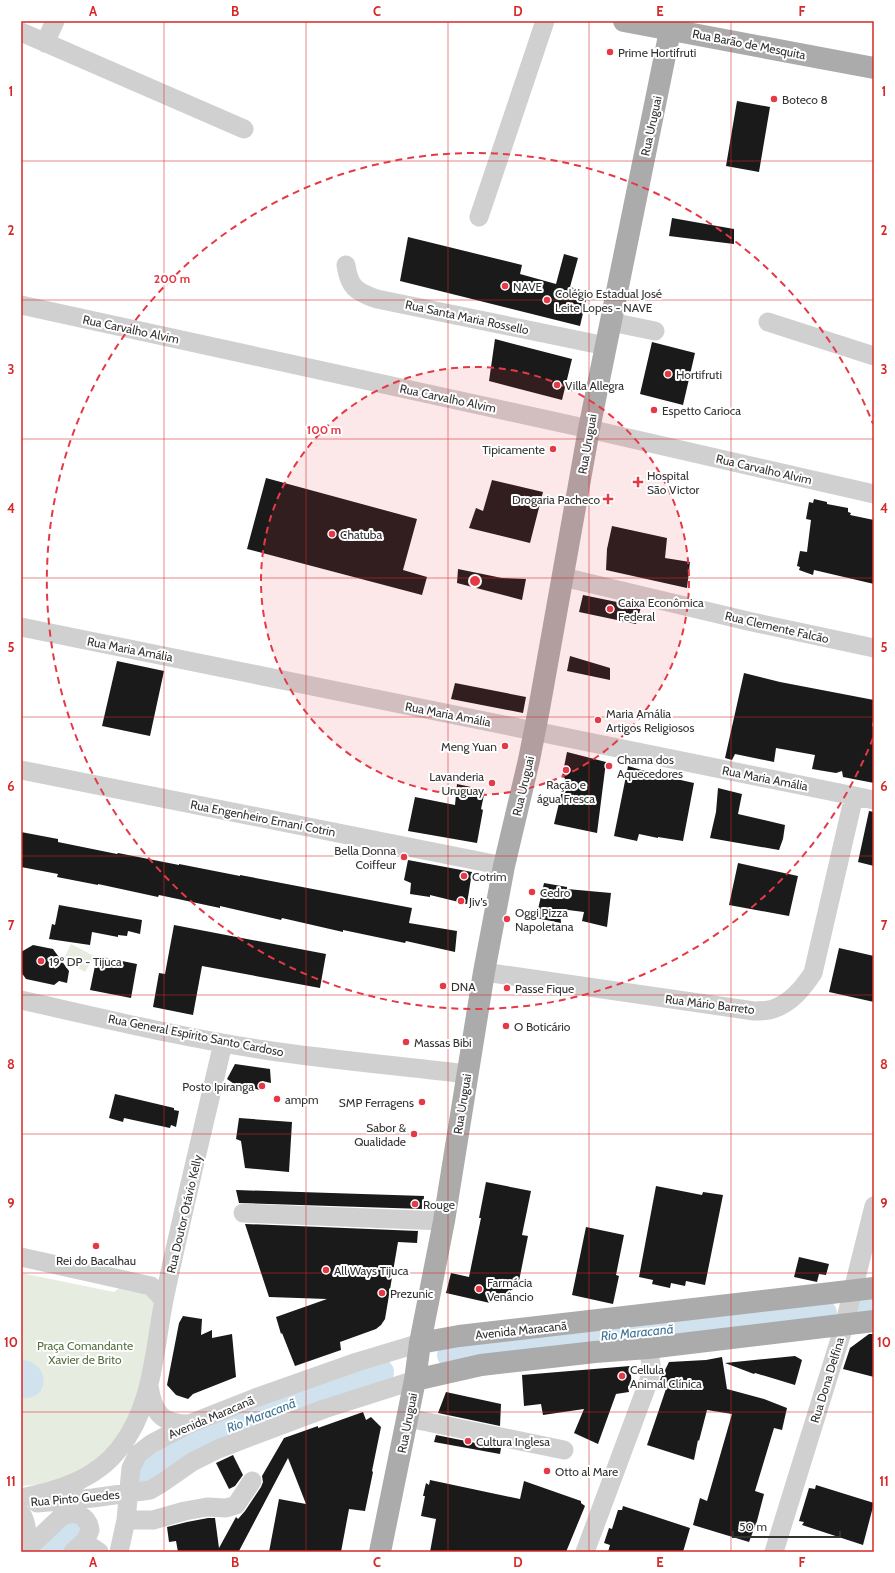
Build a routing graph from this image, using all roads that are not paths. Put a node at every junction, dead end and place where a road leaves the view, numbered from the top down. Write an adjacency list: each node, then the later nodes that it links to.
1 (55, 21): 6 (street)
2 (545, 21): 9 (street)
3 (624, 21): 4 (main road, Rua Barão de Mesquita)
4 (672, 25): 7 (main road, Rua Barão de Mesquita); 12 (main road, Rua Uruguai)
5 (21, 32): 6 (street)
6 (45, 42): 8 (street)
7 (874, 68)
8 (244, 128)
9 (479, 217)
10 (346, 265): 15 (street, Rua Santa Maria Rossello)
11 (21, 305): 17 (street, Rua Carvalho Alvim)
12 (611, 322): 14 (street); 15 (main road, Rua Uruguai)
13 (768, 322): 16 (street)
14 (655, 331)
15 (606, 346): 17 (main road, Rua Uruguai)
16 (874, 356)
17 (589, 429): 18 (street, Rua Carvalho Alvim); 19 (main road, Rua Uruguai)
18 (874, 494)
19 (563, 576): 21 (street, Rua Clemente Falcão); 22 (main road, Rua Uruguai)
20 (21, 627): 22 (street, Rua Maria Amália)
21 (874, 648)
22 (534, 732): 24 (street, Rua Maria Amália); 26 (main road, Rua Uruguai)
23 (21, 770): 26 (street, Rua Engenheiro Ernani Cotrin)
24 (854, 796): 25 (street, Rua Maria Amália); 27 (street, Rua Mário Barreto)
25 (874, 800)
26 (504, 866): 27 (main road, Rua Uruguai)
27 (484, 972): 30 (main road, Rua Uruguai)
28 (21, 1000): 29 (street, Rua General Espírito Santo Cardoso)
29 (223, 1043): 30 (street, Rua General Espírito Santo Cardoso); 36 (street, Rua Doutor Otávio Kelly)
30 (467, 1074): 33 (main road, Rua Uruguai)
31 (874, 1206): 35 (street, Rua Dona Delfina)
32 (243, 1213): 33 (street)
33 (444, 1221): 39 (main road, Rua Uruguai)
34 (21, 1257): 36 (street)
35 (859, 1293): 38 (street, Rua Dona Delfina); 39 (main road, Avenida Maracanã)
36 (164, 1300): 42 (street, Rua Doutor Otávio Kelly)
37 (874, 1321): 38 (main road)
38 (844, 1323): 40 (main road); 59 (street, Rua Dona Delfina)
39 (420, 1343): 41 (main road, Rua Uruguai); 44 (street, Avenida Maracanã)
40 (648, 1348): 41 (main road); 58 (street)
41 (415, 1380): 43 (main road, Rua Uruguai); 47 (street)
42 (149, 1386): 44 (street); 48 (street)
43 (408, 1418): 45 (street); 57 (main road, Rua Uruguai)
44 (189, 1424): 47 (street, Avenida Maracanã)
45 (564, 1450)
46 (252, 1481): 51 (street)
47 (130, 1493): 49 (street, Rua Pinto Guedes); 51 (street)
48 (21, 1498)
49 (21, 1502)
50 (21, 1513): 53 (street)
51 (126, 1520): 56 (street)
52 (76, 1549): 54 (street); 55 (street)
53 (21, 1550)
54 (24, 1552)
55 (99, 1552)
56 (119, 1552)
57 (380, 1552)
58 (585, 1552)
59 (774, 1552)

